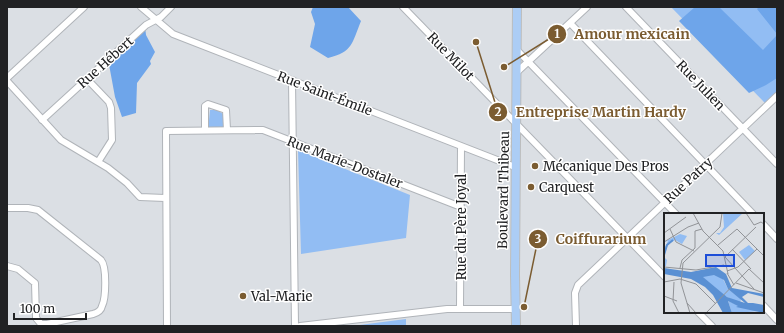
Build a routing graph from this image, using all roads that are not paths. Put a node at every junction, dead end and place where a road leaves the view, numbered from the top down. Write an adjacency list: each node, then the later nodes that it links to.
1 (84, 7): 13 (street)
2 (141, 7): 8 (street, Rue Saint-Émile)
3 (171, 7): 8 (street, Rue Hébert)
4 (403, 7): 19 (street, Rue Milot)
5 (517, 7): 10 (main road, Boulevard Thibeau)
6 (588, 7): 9 (street)
7 (626, 7): 20 (street, Rue Julien)
8 (155, 20): 14 (street, Rue Hébert); 15 (street, Rue Saint-Émile)
9 (570, 23): 11 (street); 26 (street)
10 (518, 50): 11 (street); 12 (main road, Boulevard Thibeau)
11 (529, 62): 12 (street); 30 (street)
12 (517, 72): 19 (main road, Boulevard Thibeau)
13 (7, 78)
14 (87, 79): 18 (street, Rue Hébert); 25 (street)
15 (292, 80): 23 (street); 24 (street, Rue Saint-Émile)
16 (7, 82): 18 (street)
17 (777, 96): 20 (street, Rue Patry)
18 (42, 120): 25 (street)
19 (516, 122): 28 (main road, Boulevard Thibeau); 36 (street, Rue Milot)
20 (742, 128): 26 (street, Rue Patry); 27 (street, Rue Julien)
21 (205, 130): 22 (street, Rue Marie-Dostaler); 22 (street); 29 (street, Rue Marie-Dostaler)
22 (226, 130): 23 (street, Rue Marie-Dostaler)
23 (292, 141): 31 (street, Rue Marie-Dostaler); 46 (street)
24 (462, 146): 28 (street, Rue Saint-Émile); 31 (street, Rue du Père Joyal)
25 (98, 162): 29 (street)
26 (705, 164): 30 (street, Rue Patry); 34 (street)
27 (777, 164)
28 (515, 167): 42 (main road, Boulevard Thibeau)
29 (165, 198): 45 (street, Rue Marie-Dostaler)
30 (664, 202): 33 (street); 36 (street, Rue Patry)
31 (461, 207): 41 (street, Rue du Père Joyal)
32 (7, 208): 38 (street)
33 (675, 213)
34 (752, 213)
35 (764, 225): 37 (street)
36 (627, 237): 39 (street, Rue Milot); 49 (street, Rue Patry)
37 (777, 239)
38 (7, 266)
39 (664, 276)
40 (764, 306): 44 (street)
41 (460, 308): 42 (street); 47 (street)
42 (515, 309): 48 (main road, Boulevard Thibeau)
43 (699, 313): 50 (street)
44 (777, 320)
45 (167, 326)
46 (295, 326)
47 (300, 326)
48 (516, 326)
49 (576, 326)
50 (712, 326)

